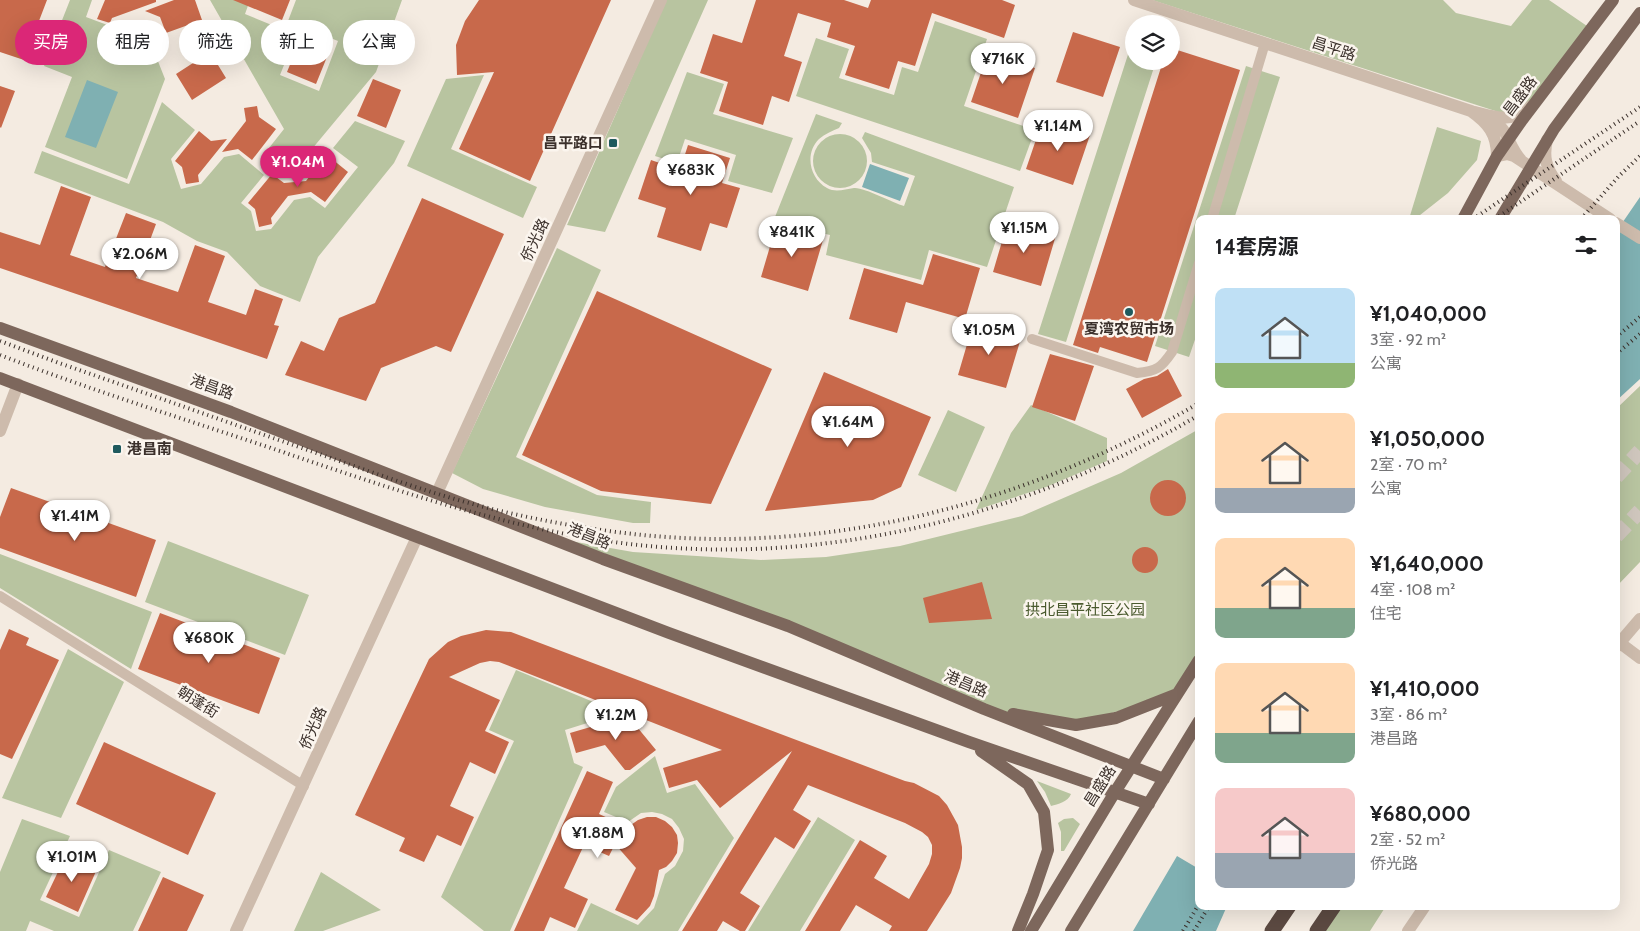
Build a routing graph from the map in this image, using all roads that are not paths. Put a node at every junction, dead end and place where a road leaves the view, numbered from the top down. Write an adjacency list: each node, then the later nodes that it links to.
1 (661, 0): 25 (street, 侨光路)
2 (1134, 0): 5 (street, 昌平路)
3 (1613, 0): 6 (main road, 昌盛路)
4 (1640, 13): 9 (main road)
5 (1265, 43): 7 (street, 昌平路); 13 (lane)
6 (1540, 97): 7 (street); 8 (main road, 昌盛路)
7 (1470, 111): 8 (street); 10 (street, 昌平路)
8 (1509, 138): 10 (main road, 昌盛路); 11 (street)
9 (1547, 140): 11 (main road); 12 (street)
10 (1497, 156): 11 (street); 14 (main road, 昌盛路)
11 (1527, 164): 12 (street); 15 (main road)
12 (1561, 187): 16 (street)
13 (1213, 215)
14 (1465, 215)
15 (1502, 215)
16 (1604, 215)
17 (1620, 226): 18 (street)
18 (1640, 238)
19 (1195, 276): 21 (lane)
20 (0, 328): 25 (main road, 港昌路)
21 (1032, 339)
22 (0, 378): 23 (main road)
23 (18, 384): 24 (street); 26 (main road)
24 (0, 431)
25 (437, 493): 34 (main road, 港昌路)
26 (417, 538): 36 (main road); 39 (street, 侨光路)
27 (0, 596): 39 (lane, 朝蓬街)
28 (1640, 619): 29 (street)
29 (1620, 643)
30 (1620, 646): 31 (street)
31 (1640, 658)
32 (1195, 666): 33 (main road, 昌盛路)
33 (1177, 694): 34 (main road); 37 (main road, 昌盛路)
34 (984, 709): 37 (main road, 港昌路)
35 (1195, 728): 38 (main road)
36 (969, 742): 40 (main road); 46 (main road)
37 (1131, 766): 38 (main road, 港昌路); 40 (main road, 昌盛路)
38 (1164, 779): 41 (main road)
39 (304, 786): 45 (street, 侨光路)
40 (1115, 792): 41 (main road); 47 (main road, 昌盛路)
41 (1150, 804): 48 (main road)
42 (1286, 910): 49 (highway)
43 (1331, 910): 50 (highway)
44 (1422, 910): 51 (street)
45 (236, 931)
46 (1018, 931)
47 (1031, 931)
48 (1071, 931)
49 (1272, 931)
50 (1317, 931)
51 (1408, 931)

